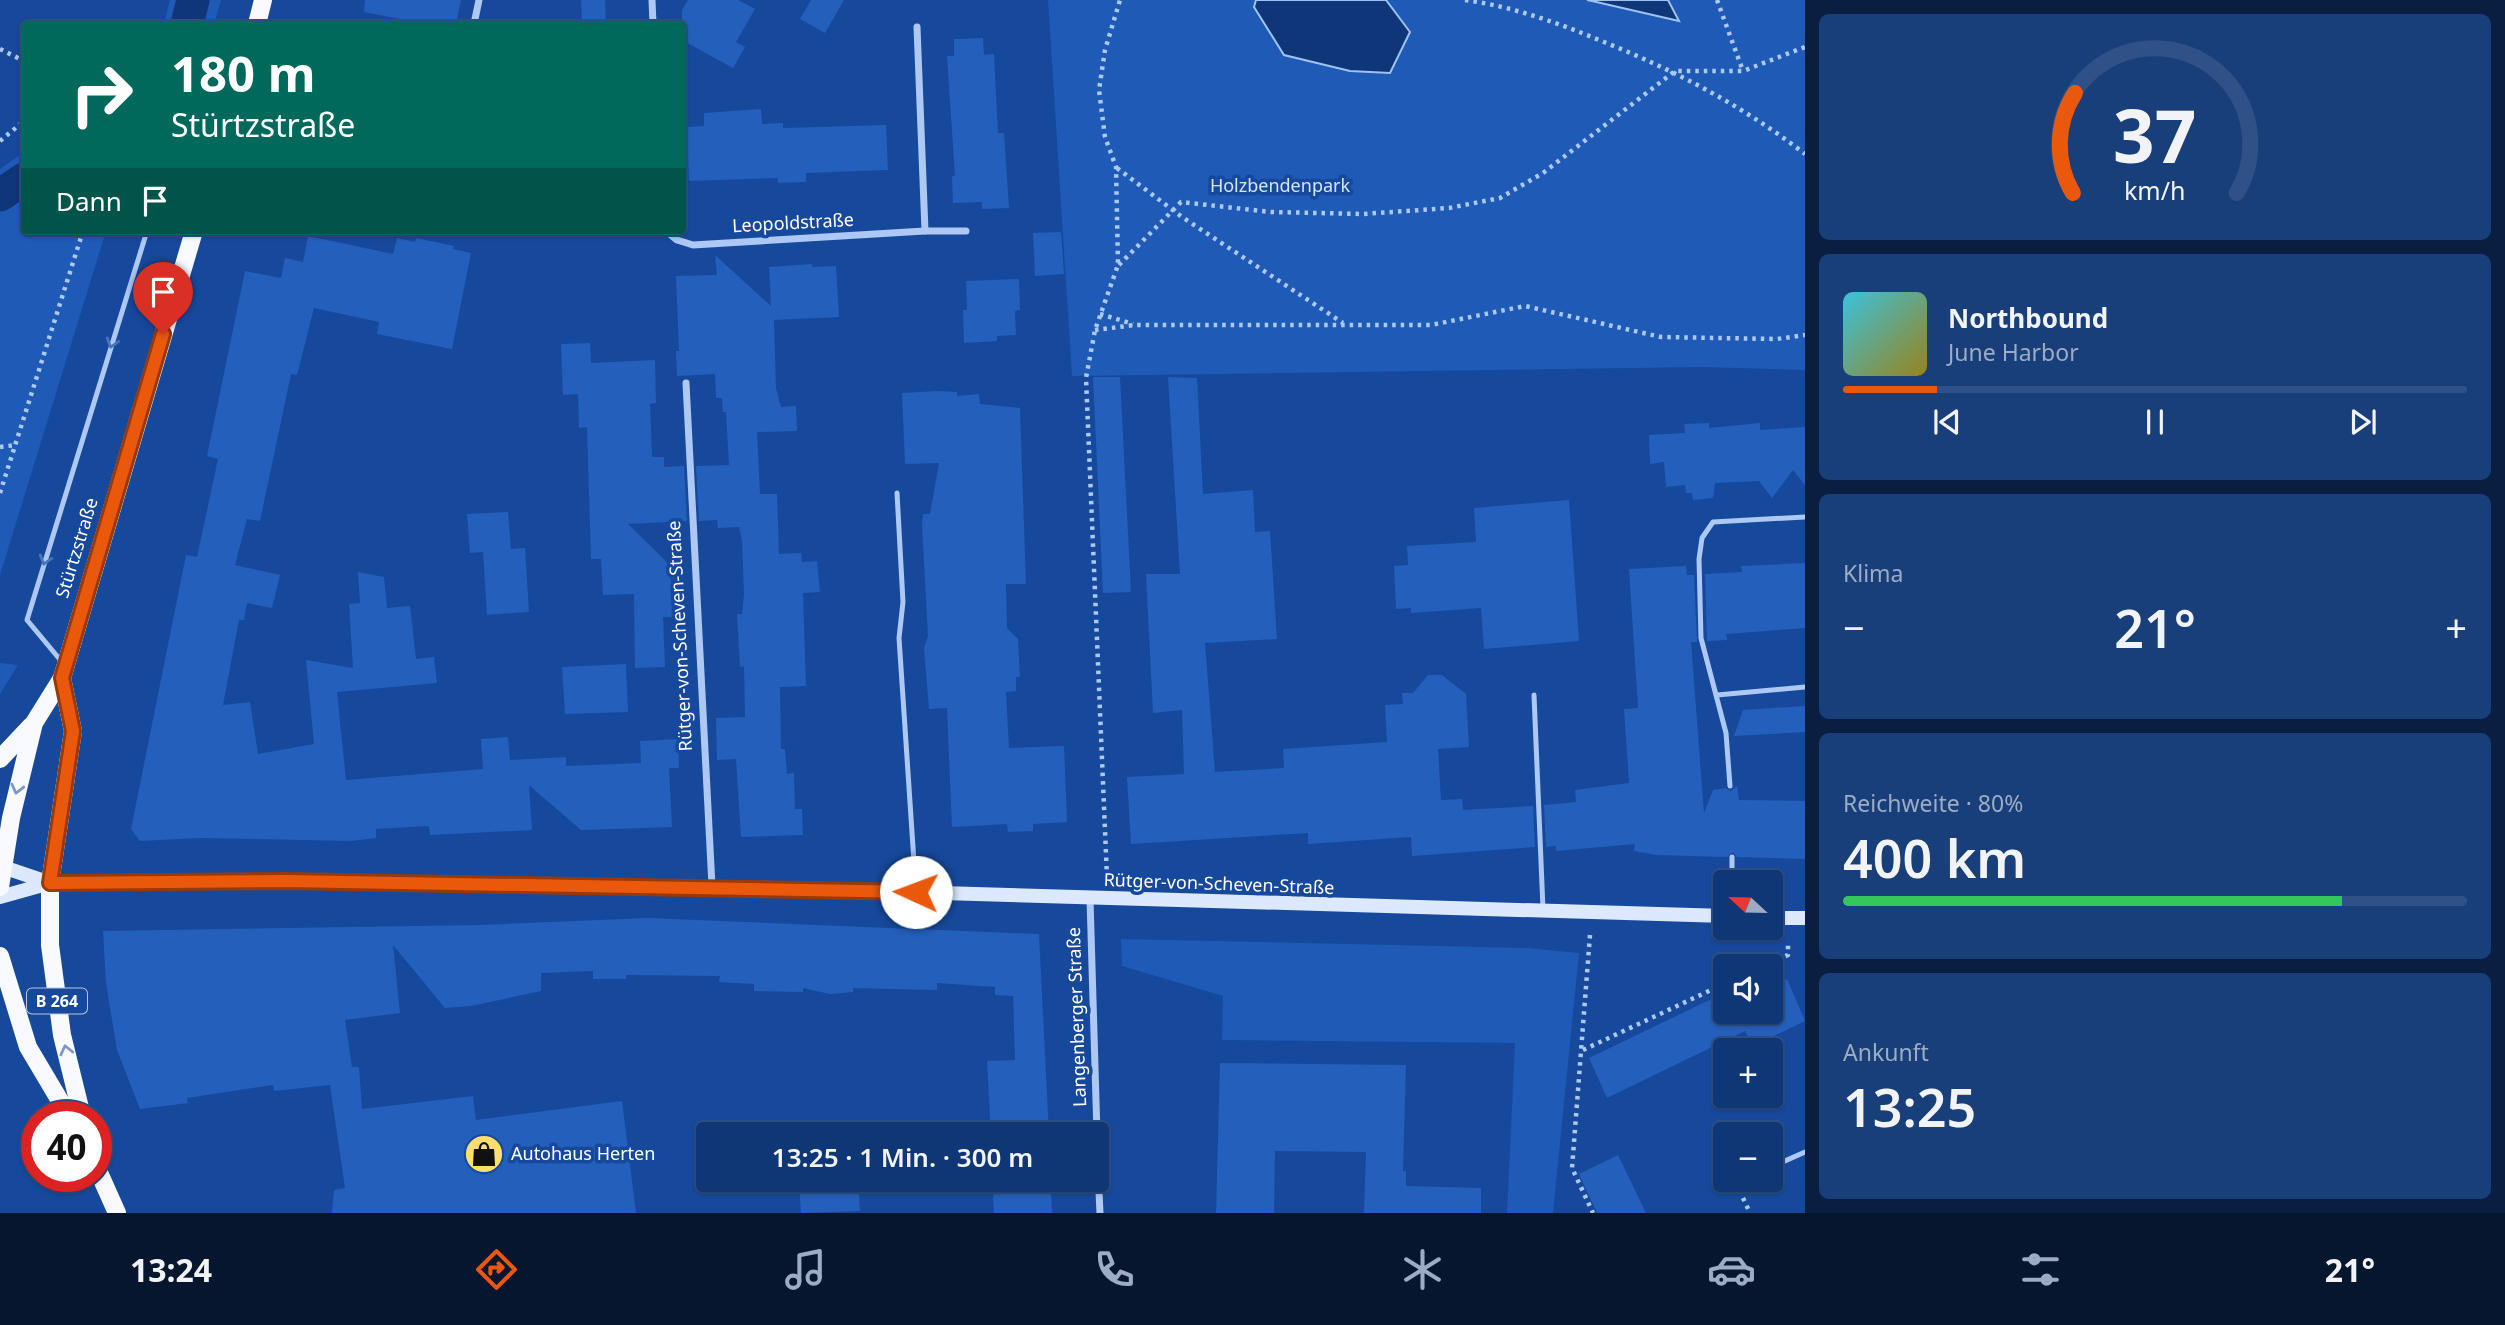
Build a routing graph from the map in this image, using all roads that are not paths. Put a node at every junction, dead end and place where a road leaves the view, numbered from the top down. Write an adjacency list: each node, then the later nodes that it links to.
1 (263, 0): 4 (main road)
2 (479, 0): 5 (street)
3 (652, 0): 6 (street)
4 (258, 21)
5 (475, 21)
6 (653, 21)
7 (917, 27): 8 (street)
8 (925, 231): 9 (street, Leopoldstraße); 12 (street, Leopoldstraße)
9 (966, 231)
10 (146, 235): 16 (lane, one-way to 16)
11 (193, 235): 16 (main road, Stürtzstraße / B 264)
12 (671, 235)
13 (686, 383): 28 (street, Rütger-von-Scheven-Straße)
14 (897, 493): 29 (lane)
15 (1805, 517): 19 (lane)
16 (64, 672): 20 (main road, B 264); 26 (main road, Stürtzstraße / B 264)
17 (1805, 687): 19 (lane)
18 (1534, 695): 32 (lane)
19 (1717, 695): 22 (lane)
20 (34, 723): 21 (main road); 24 (main road, B 264, one-way to 24)
21 (0, 759)
22 (1730, 786)
23 (1732, 857): 25 (lane)
24 (1, 866): 26 (street); 27 (main road, B 264)
25 (1732, 870)
26 (50, 883): 28 (street, Rütger-von-Scheven-Straße); 30 (street); 39 (main road, B 264, one-way to 26)
27 (0, 887)
28 (712, 887): 29 (street, Rütger-von-Scheven-Straße)
29 (916, 892): 31 (street, Rütger-von-Scheven-Straße)
30 (0, 897)
31 (1090, 899): 32 (street, Rütger-von-Scheven-Straße); 40 (street, Langenberger Straße)
32 (1543, 912): 33 (street, Rütger-von-Scheven-Straße)
33 (1713, 916)
34 (1783, 918): 35 (street)
35 (1805, 918)
36 (0, 956): 37 (main road, B 264)
37 (4, 988): 38 (main road, B 264)
38 (60, 1101)
39 (78, 1101)
40 (1097, 1122)
41 (1805, 1152): 42 (lane)
42 (1783, 1162)
43 (108, 1192): 45 (main road)
44 (1099, 1192): 46 (street)
45 (117, 1213)
46 (1100, 1213)

